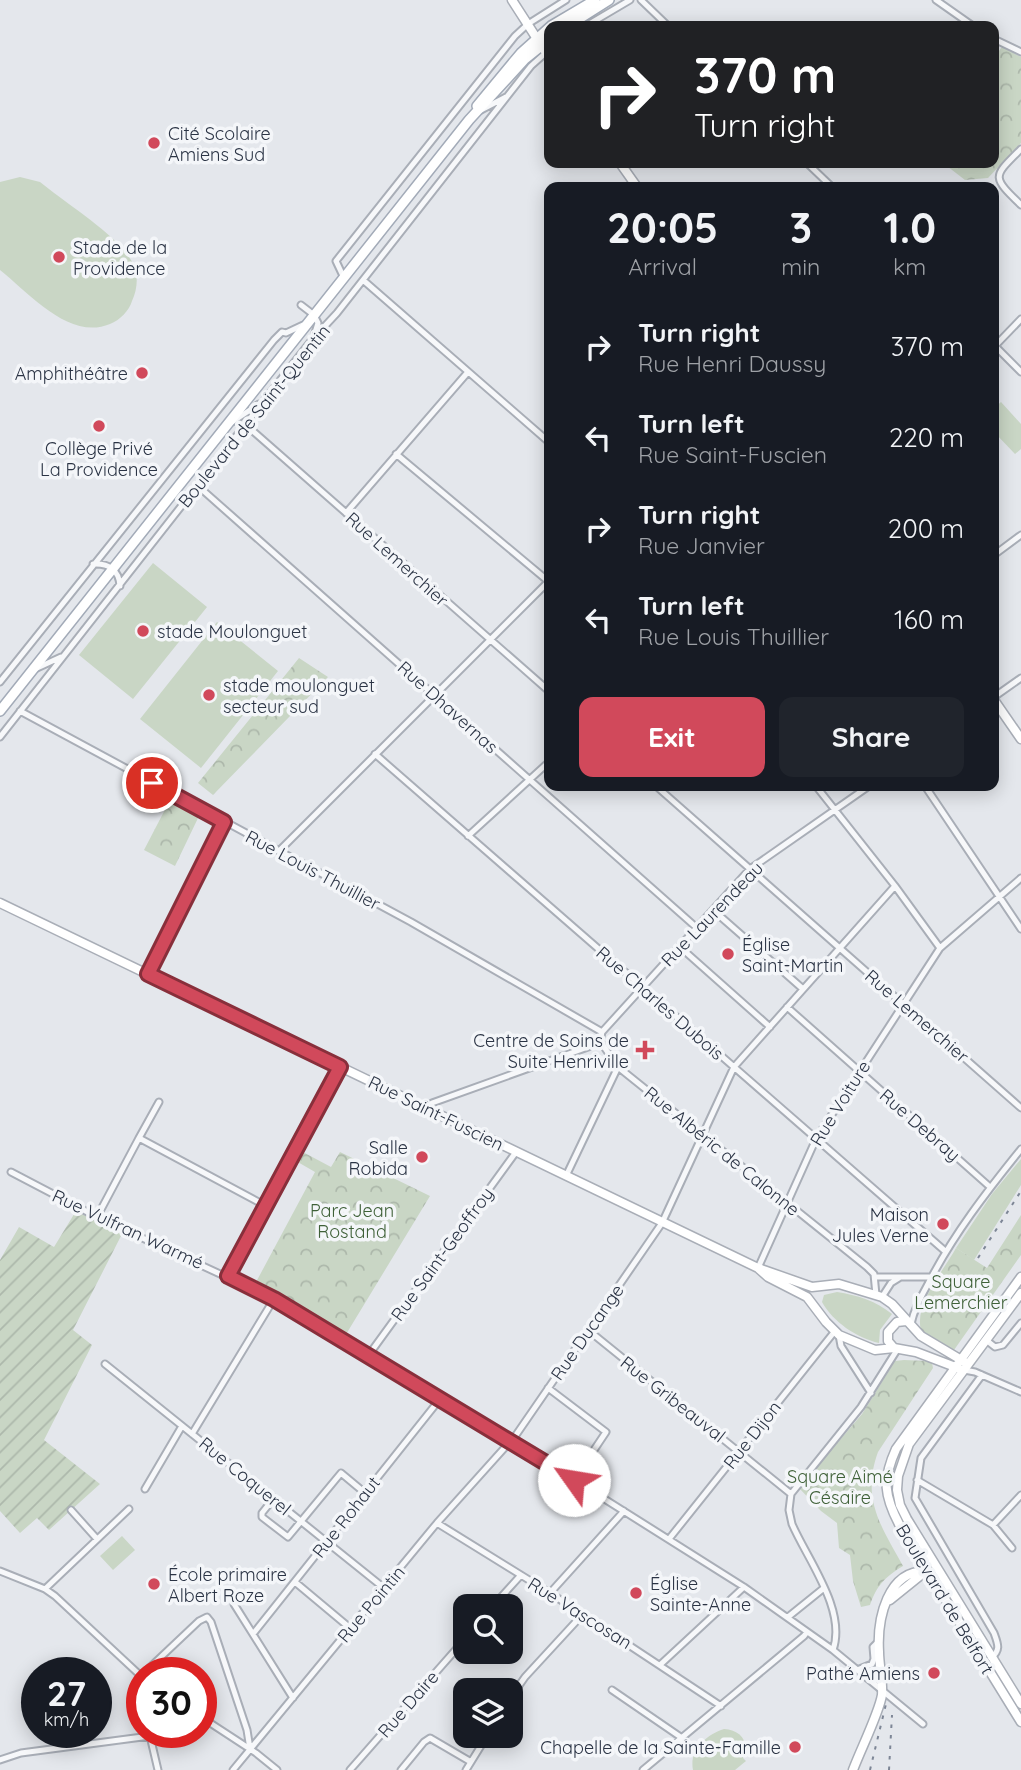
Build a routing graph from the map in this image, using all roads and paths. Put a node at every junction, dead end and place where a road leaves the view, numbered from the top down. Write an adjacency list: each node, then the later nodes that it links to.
1 (512, 0): 13 (main road)
2 (566, 0): 13 (street)
3 (595, 0): 8 (main road)
4 (609, 0): 9 (main road)
5 (630, 0): 10 (street)
6 (641, 0): 11 (street)
7 (936, 0): 12 (street)
8 (560, 21)
9 (576, 21)
10 (594, 21)
11 (663, 21)
12 (966, 21)
13 (528, 24): 15 (main road); 24 (street)
14 (999, 41): 16 (street)
15 (544, 49): 17 (street, Boulevard de Saint-Quentin); 18 (main road, Boulevard de Saint-Quentin); 19 (main road, Boulevard de Saint-Quentin)
16 (1021, 52)
17 (509, 96): 18 (street, Boulevard de Saint-Quentin); 25 (street, Boulevard de Saint-Quentin)
18 (478, 111): 19 (main road, Boulevard de Saint-Quentin)
19 (469, 120): 24 (main road, Boulevard de Saint-Quentin)
20 (1021, 149): 23 (street)
21 (812, 168): 22 (street)
22 (827, 182)
23 (1021, 205)
24 (344, 278): 27 (main road, Boulevard de Saint-Quentin)
25 (363, 280): 29 (street, Boulevard de Saint-Quentin); 32 (street)
26 (301, 305): 27 (street)
27 (312, 318): 29 (street); 35 (main road, Boulevard de Saint-Quentin); 43 (street, Boulevard de Saint-Quentin)
28 (1021, 319): 30 (street)
29 (311, 341): 34 (street, Boulevard de Saint-Quentin)
30 (999, 341)
31 (999, 351): 33 (street)
32 (468, 372): 37 (street); 38 (street)
33 (1021, 372)
34 (266, 398): 35 (street); 36 (street, Boulevard de Saint-Quentin)
35 (227, 425): 44 (main road, Boulevard de Saint-Quentin)
36 (246, 425): 39 (street, Boulevard de Saint-Quentin); 40 (street, Rue Lemerchier)
37 (544, 438)
38 (396, 454): 40 (street); 45 (street)
39 (198, 486): 47 (street, Boulevard de Saint-Quentin); 54 (street, Rue Dhavernas)
40 (346, 513): 48 (street, Rue Lemerchier)
41 (1021, 536): 42 (street)
42 (999, 551)
43 (93, 564): 44 (street); 52 (street, Boulevard de Saint-Quentin)
44 (113, 569): 47 (street); 50 (main road, Boulevard de Saint-Quentin)
45 (544, 576)
46 (544, 585): 48 (street)
47 (120, 586): 49 (street, Boulevard de Saint-Quentin)
48 (488, 640): 53 (street, Rue Lemerchier); 54 (street)
49 (66, 653): 50 (street); 59 (street, Boulevard de Saint-Quentin)
50 (33, 670): 58 (main road, Boulevard de Saint-Quentin)
51 (1021, 678): 55 (street)
52 (0, 682)
53 (544, 687)
54 (434, 694): 62 (street); 64 (street, Rue Dhavernas)
55 (999, 695)
56 (0, 698): 58 (street)
57 (999, 706): 61 (main road)
58 (1, 710)
59 (20, 711): 60 (street, Boulevard de Saint-Quentin); 70 (street, Rue Louis Thuillier)
60 (0, 737)
61 (1021, 739)
62 (375, 754): 71 (street, Rue Charles Dubois); 72 (street)
63 (544, 766): 64 (street)
64 (530, 779): 71 (street); 79 (street, Rue Dhavernas)
65 (662, 791): 73 (street, Rue Lemerchier)
66 (820, 791): 69 (street)
67 (862, 791): 69 (street, Rue Laurendeau)
68 (928, 791): 76 (street)
69 (834, 810): 73 (street, Rue Laurendeau); 75 (street)
70 (224, 822): 72 (street, Rue Louis Thuillier); 84 (street)
71 (468, 836): 85 (street, Rue Charles Dubois)
72 (279, 851): 90 (street, Rue Louis Thuillier)
73 (750, 869): 78 (street, Rue Laurendeau); 82 (street, Rue Lemerchier)
74 (1021, 878): 76 (street, Rue Voiture)
75 (895, 886): 82 (street, Rue Ducange); 83 (street)
76 (998, 896): 80 (street); 83 (street, Rue Voiture)
77 (0, 903): 84 (main road, Rue Saint-Fuscien)
78 (713, 910): 79 (street, Rue Laurendeau); 86 (street)
79 (697, 928): 81 (street, Rue Laurendeau)
80 (1021, 929)
81 (680, 947): 85 (street, Rue Laurendeau); 89 (street)
82 (840, 948): 86 (street, Rue Ducange); 87 (street, Rue Lemerchier)
83 (940, 948): 87 (street, Rue Voiture)
84 (148, 974): 92 (main road, Rue Saint-Fuscien)
85 (643, 988): 90 (street, Rue Laurendeau); 94 (street, Rue Charles Dubois)
86 (803, 989): 88 (street, Rue Ducange)
87 (904, 1003): 95 (street, Rue Voiture); 97 (street, Rue Lemerchier)
88 (787, 1007): 89 (street, Rue Ducange); 95 (street, Rue Debray)
89 (769, 1027): 94 (street, Rue Ducange)
90 (602, 1032): 91 (street)
91 (600, 1041): 93 (street, Rue Albéric de Calonne); 98 (street)
92 (340, 1067): 98 (main road, Rue Saint-Fuscien); 108 (street)
93 (618, 1067): 99 (street, Rue Albéric de Calonne); 105 (street)
94 (734, 1067): 99 (street, Rue Ducange); 101 (street, Rue Charles Dubois)
95 (860, 1071): 101 (street, Rue Voiture); 106 (street, Rue Debray)
96 (159, 1102): 100 (street)
97 (1021, 1108)
98 (426, 1109): 103 (main road, Rue Saint-Fuscien)
99 (703, 1135): 107 (street, Rue Albéric de Calonne); 110 (street, Rue Ducange)
100 (139, 1138): 108 (street); 109 (street)
101 (816, 1139): 107 (street, Rue Voiture); 111 (street, Rue Charles Dubois)
102 (1021, 1149): 106 (street)
103 (516, 1152): 105 (main road, Rue Saint-Fuscien); 129 (street, Rue Saint-Geoffroy)
104 (11, 1172): 109 (street, Rue Vulfran Warmé)
105 (566, 1176): 110 (main road, Rue Saint-Fuscien)
106 (990, 1187): 111 (street)
107 (787, 1203): 112 (street, Rue Voiture); 115 (street, Rue Albéric de Calonne)
108 (265, 1206): 113 (street)
109 (97, 1217): 113 (street, Rue Vulfran Warmé)
110 (662, 1223): 112 (main road, Rue Saint-Fuscien); 125 (street, Rue Ducange)
111 (945, 1251): 116 (street)
112 (758, 1268): 118 (main road, Rue Saint-Fuscien); 122 (main road, Rue Saint-Fuscien)
113 (228, 1276): 121 (street, Rue Vulfran Warmé)
114 (902, 1276): 115 (street); 116 (street); 120 (street)
115 (875, 1277): 120 (street)
116 (931, 1277): 124 (street)
117 (1021, 1277): 130 (main road, Boulevard de Belfort)
118 (822, 1287): 120 (main road, Rue Saint-Fuscien); 122 (main road)
119 (1021, 1293): 127 (main road, Boulevard de Belfort)
120 (879, 1296): 124 (main road)
121 (274, 1299): 129 (street, Rue Vulfran Warmé); 140 (street)
122 (813, 1303): 126 (main road, Rue Saint-Fuscien)
123 (1021, 1323): 127 (street)
124 (911, 1326): 128 (main road); 128 (main road); 130 (main road)
125 (588, 1330): 135 (street, Rue Ducange); 142 (street, Rue Gribeauval)
126 (837, 1333): 128 (main road); 137 (street); 142 (street, Rue Dijon)
127 (986, 1340): 133 (main road, Boulevard de Belfort)
128 (899, 1350): 132 (main road); 137 (street)
129 (368, 1356): 138 (street, Rue Vulfran Warmé)
130 (960, 1358): 132 (main road, Boulevard de Belfort); 133 (main road)
131 (105, 1364): 139 (street, Rue Coquerel)
132 (954, 1366): 133 (main road); 162 (main road, Boulevard de Belfort)
133 (966, 1367): 134 (street); 160 (main road, Boulevard de Belfort)
134 (982, 1375): 136 (street); 144 (street)
135 (548, 1388): 141 (street, Rue Ducange); 143 (street)
136 (1021, 1392)
137 (871, 1393): 147 (street)
138 (440, 1399): 141 (street, Rue Vulfran Warmé); 146 (street, Rue Rohaut)
139 (182, 1426): 140 (street, Rue Coquerel); 145 (street)
140 (192, 1434): 149 (street, Rue Coquerel)
141 (511, 1440): 143 (street, Rue Vulfran Warmé); 154 (street, Rue Pointin)
142 (739, 1452): 147 (street, Rue Gribeauval); 157 (street, Rue Dijon)
143 (574, 1480): 152 (street, Rue Vulfran Warmé)
144 (916, 1480): 155 (street); 180 (street, Boulevard de Belfort)
145 (145, 1489)
146 (365, 1493): 153 (street); 158 (street, Rue Rohaut)
147 (791, 1494): 167 (street)
148 (1021, 1495): 155 (street)
149 (274, 1498): 153 (street, Rue Coquerel); 153 (street)
150 (71, 1510): 156 (street)
151 (128, 1510): 156 (street)
152 (624, 1511): 157 (street, Rue Vulfran Warmé); 169 (street)
153 (302, 1522): 158 (street, Rue Coquerel)
154 (437, 1523): 163 (street, Rue Vascosan); 166 (street, Rue Pointin)
155 (993, 1525): 159 (street)
156 (97, 1539): 168 (street)
157 (669, 1539): 165 (street, Rue Vulfran Warmé)
158 (327, 1541): 164 (street, Rue Rohaut); 166 (street, Rue Coquerel)
159 (1012, 1548)
160 (936, 1566): 162 (main road); 180 (main road, Boulevard de Belfort)
161 (0, 1571): 168 (street)
162 (927, 1571): 177 (main road); 191 (main road, Boulevard de Belfort)
163 (521, 1575): 169 (street, Rue Vascosan); 170 (street)
164 (295, 1582): 174 (street); 176 (street, Rue Rohaut)
165 (744, 1587): 173 (street, Rue Vulfran Warmé); 183 (street)
166 (384, 1588): 174 (street, Rue Pointin)
167 (824, 1588): 173 (street); 178 (street)
168 (45, 1589): 182 (street)
169 (550, 1593): 172 (street, Rue Vascosan)
170 (504, 1594)
171 (234, 1604): 176 (street)
172 (583, 1614): 183 (street, Rue Vascosan); 185 (street)
173 (788, 1617): 175 (street, Rue Vulfran Warmé)
174 (350, 1628): 188 (street, Rue Pointin)
175 (807, 1632): 178 (street, Rue Vulfran Warmé); 190 (street)
176 (253, 1634): 188 (street)
177 (878, 1642): 184 (street); 187 (main road)
178 (833, 1650): 184 (street, Rue Vulfran Warmé)
179 (453, 1653): 204 (street, Rue Daire)
180 (994, 1656): 189 (main road, Boulevard de Belfort)
181 (162, 1657): 198 (street)
182 (126, 1661)
183 (661, 1664): 190 (street, Rue Vascosan)
184 (857, 1670): 187 (street, Rue Vulfran Warmé)
185 (523, 1680)
186 (611, 1690): 195 (street)
187 (882, 1691): 192 (street, Rue Vulfran Warmé); 208 (main road)
188 (293, 1698): 198 (street, Rue Pointin)
189 (1021, 1704)
190 (721, 1706): 195 (street)
191 (1020, 1721)
192 (923, 1724)
193 (217, 1727): 198 (street)
194 (126, 1738): 199 (street)
195 (682, 1738): 207 (street)
196 (153, 1748): 201 (street)
197 (480, 1748): 200 (street)
198 (250, 1749): 202 (street, Rue Pointin); 203 (street)
199 (0, 1760)
200 (471, 1762): 205 (street); 206 (street)
201 (158, 1770)
202 (233, 1770)
203 (277, 1770)
204 (350, 1770)
205 (401, 1770)
206 (466, 1770)
207 (643, 1770)
208 (853, 1770)

